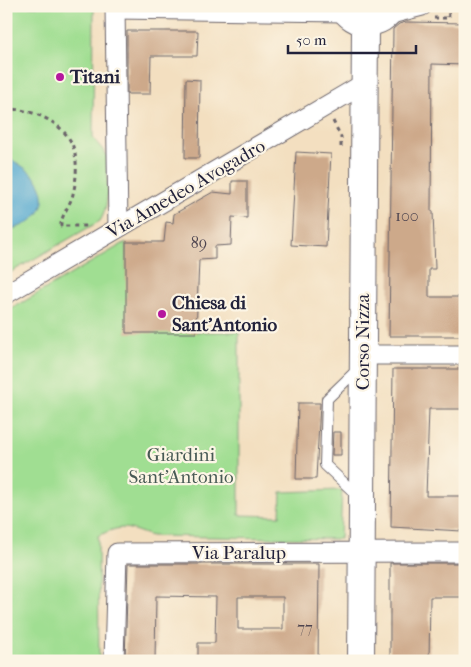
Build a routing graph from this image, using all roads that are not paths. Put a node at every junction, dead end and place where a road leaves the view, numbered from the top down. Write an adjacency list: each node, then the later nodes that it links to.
1 (422, 6): 3 (street)
2 (115, 8): 3 (street); 5 (street)
3 (366, 13): 4 (main road, Corso Nizza)
4 (365, 83): 5 (street, Via Amedeo Avogadro); 8 (main road, Corso Nizza)
5 (118, 228): 6 (street, Via Amedeo Avogadro)
6 (6, 294)
7 (465, 355): 8 (street)
8 (363, 360): 9 (main road, Corso Nizza); 9 (lane)
9 (362, 500): 11 (main road, Corso Nizza)
10 (465, 552): 11 (street, Via Paralup)
11 (362, 553): 12 (street, Via Paralup); 13 (main road, Corso Nizza)
12 (114, 661)
13 (360, 661)

